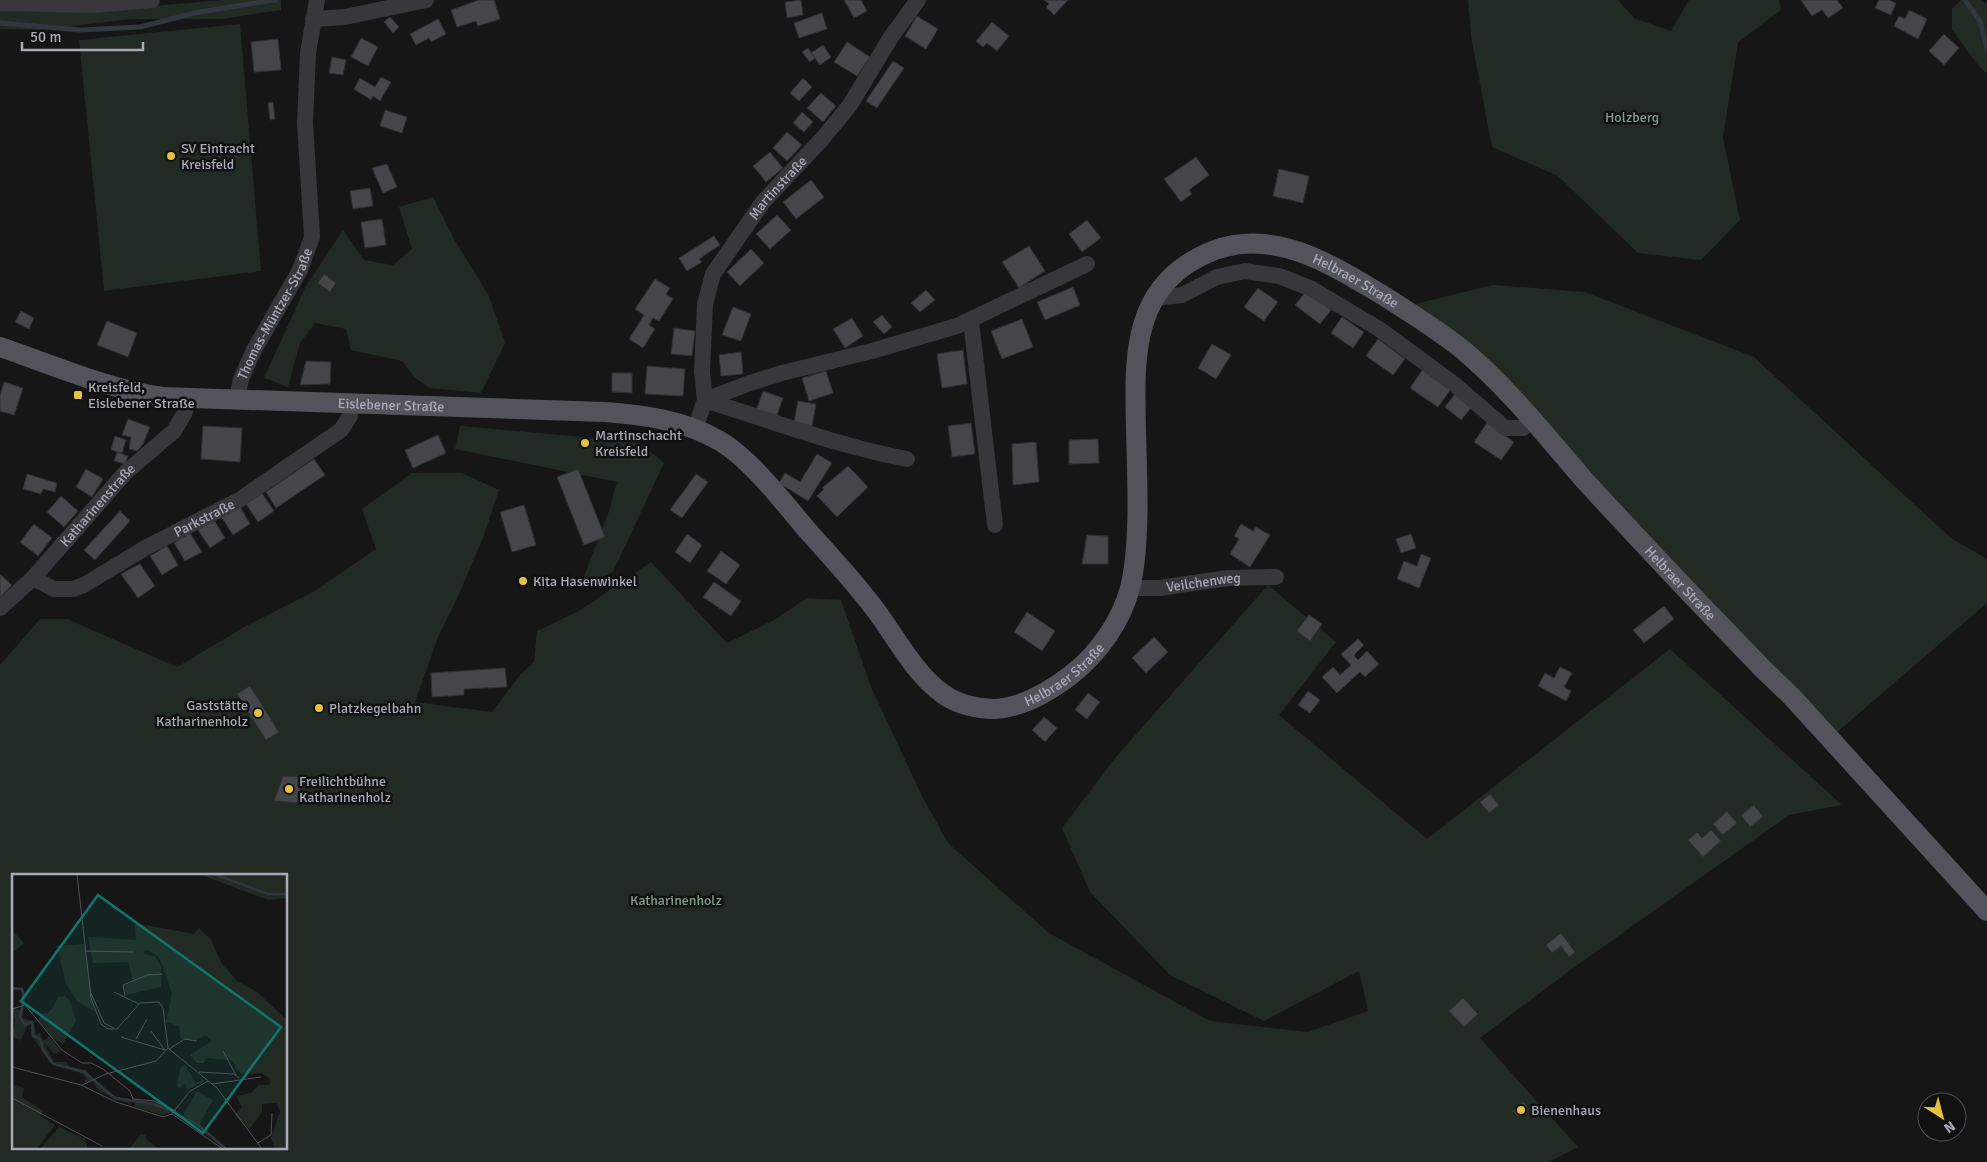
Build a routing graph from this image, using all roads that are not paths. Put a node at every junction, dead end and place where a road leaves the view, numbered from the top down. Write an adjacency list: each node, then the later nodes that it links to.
1 (152, 0): 4 (street)
2 (426, 0): 5 (street, Thomas-Müntzer-Straße)
3 (918, 0): 12 (street, Martinstraße)
4 (0, 4)
5 (316, 8): 11 (street, Thomas-Müntzer-Straße)
6 (1087, 264): 8 (street)
7 (1154, 298): 14 (street, Helbraer Straße); 14 (main road, Helbraer Straße); 21 (main road, Helbraer Straße)
8 (971, 321): 12 (street); 18 (street)
9 (0, 347): 10 (main road, Eislebener Straße)
10 (189, 398): 11 (main road, Eislebener Straße); 20 (street, Katharinenstraße)
11 (237, 399): 13 (main road, Eislebener Straße)
12 (705, 400): 15 (street, Martinstraße); 16 (street)
13 (351, 403): 15 (main road, Eislebener Straße); 20 (street, Parkstraße)
14 (1534, 420): 23 (main road, Helbraer Straße)
15 (696, 429): 17 (main road, Eislebener Straße)
16 (907, 458)
17 (768, 485): 21 (main road, Helbraer Straße)
18 (995, 525)
19 (1276, 577): 21 (street, Veilchenweg)
20 (33, 578): 22 (street, Katharinenstraße)
21 (1130, 588)
22 (0, 608)
23 (1987, 911)

